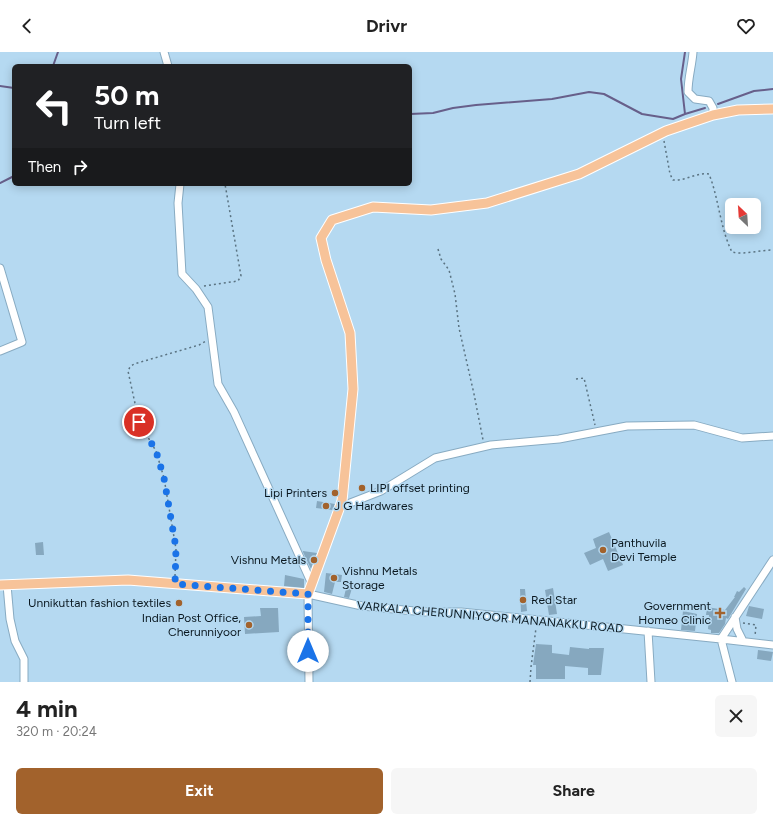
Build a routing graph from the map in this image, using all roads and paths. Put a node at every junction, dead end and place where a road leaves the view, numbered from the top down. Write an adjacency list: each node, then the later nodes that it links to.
1 (164, 52): 3 (street)
2 (692, 52): 5 (street)
3 (167, 64)
4 (773, 109): 5 (main road)
5 (713, 115): 6 (main road)
6 (661, 133): 10 (path); 19 (main road)
7 (180, 186): 12 (street)
8 (225, 186): 12 (path)
9 (438, 249): 18 (path)
10 (773, 250)
11 (0, 268): 14 (street)
12 (196, 289): 13 (street)
13 (212, 338): 21 (path); 22 (street)
14 (0, 351)
15 (576, 379): 16 (path)
16 (596, 432): 17 (street); 18 (street)
17 (773, 436)
18 (485, 446): 19 (street)
19 (340, 507): 22 (main road)
20 (773, 560): 25 (street)
21 (175, 584): 23 (main road, VARKALA CHERUNNIYOOR MANANAKKU ROAD); 24 (main road, VARKALA CHERUNNIYOOR MANANAKKU ROAD)
22 (312, 584): 24 (main road)
23 (3, 585): 32 (street)
24 (308, 594): 26 (street, VARKALA CHERUNNIYOOR MANANAKKU ROAD); 33 (street)
25 (735, 617): 28 (street); 29 (street); 30 (path)
26 (537, 620): 27 (street, VARKALA CHERUNNIYOOR MANANAKKU ROAD); 34 (path)
27 (648, 631): 28 (street, VARKALA CHERUNNIYOOR MANANAKKU ROAD); 35 (street)
28 (721, 639): 29 (street, VARKALA CHERUNNIYOOR MANANAKKU ROAD); 36 (street)
29 (743, 641): 30 (street, VARKALA CHERUNNIYOOR MANANAKKU ROAD)
30 (754, 642): 31 (street, VARKALA CHERUNNIYOOR MANANAKKU ROAD)
31 (773, 645)
32 (24, 682)
33 (309, 682)
34 (530, 682)
35 (651, 682)
36 (732, 682)

